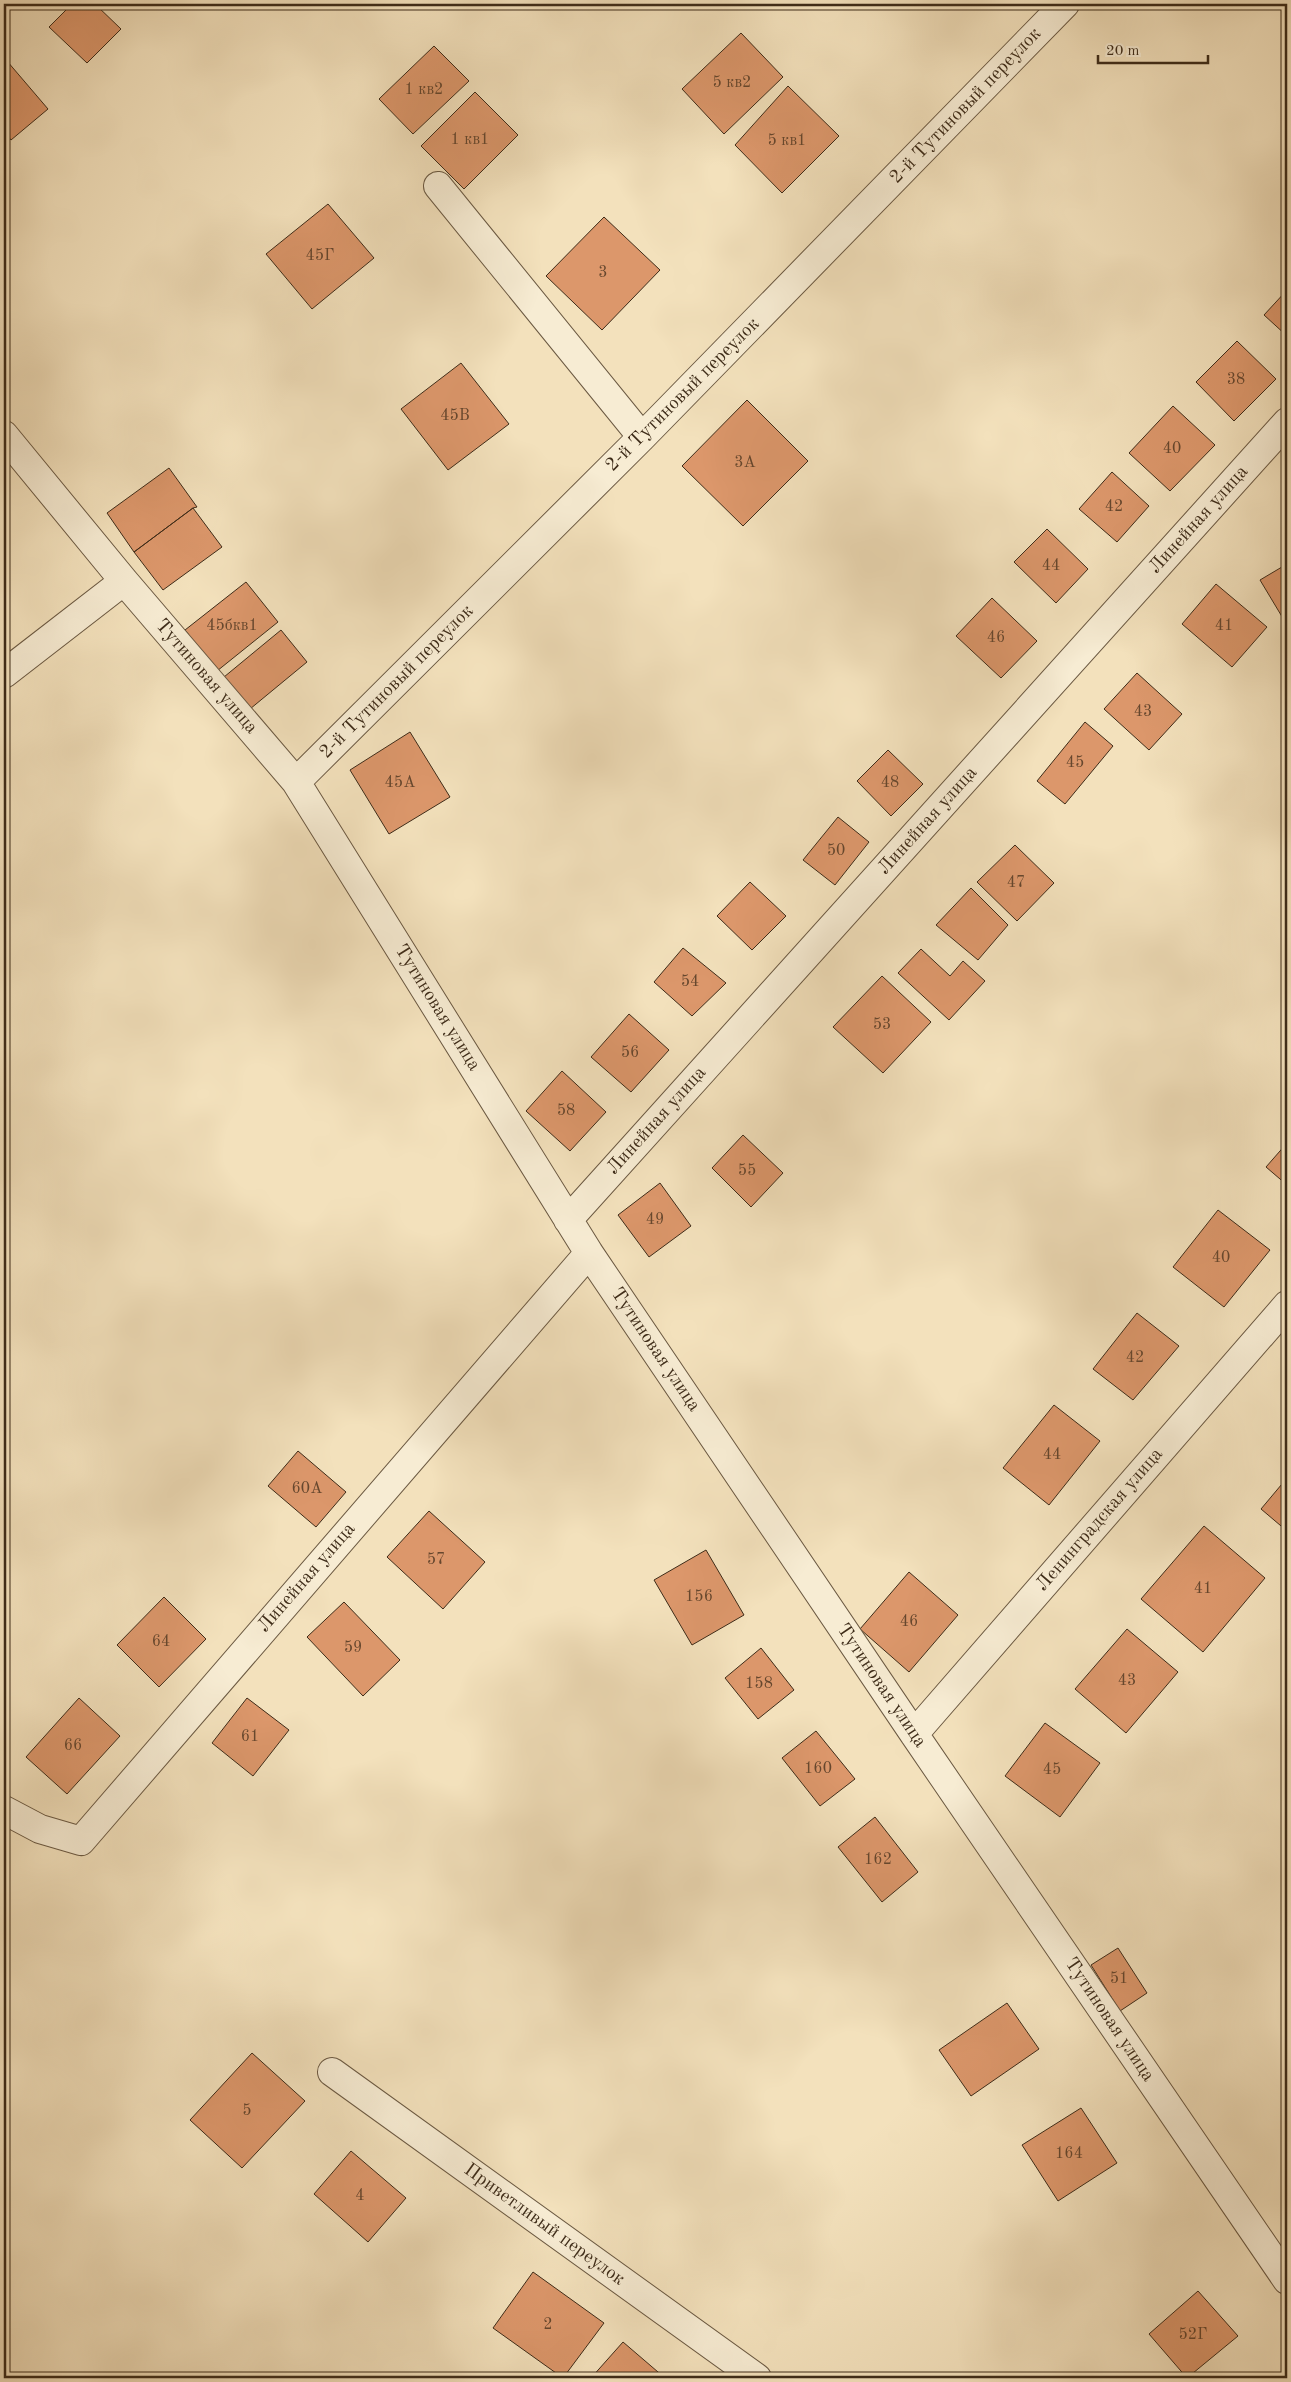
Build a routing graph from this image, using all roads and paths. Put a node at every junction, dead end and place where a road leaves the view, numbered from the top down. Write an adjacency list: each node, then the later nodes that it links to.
1 (1066, 4): 5 (street, 2-й Тутиновый переулок)
2 (438, 186): 5 (street)
3 (1287, 422): 9 (street, Линейная улица)
4 (4, 435): 6 (street, Тутиновая улица)
5 (642, 437): 8 (street, 2-й Тутиновый переулок)
6 (124, 581): 7 (street); 8 (street, Тутиновая улица)
7 (4, 674)
8 (296, 782): 9 (street, Тутиновая улица)
9 (568, 1220): 10 (street, Тутиновая улица)
10 (589, 1253): 12 (street, Тутиновая улица); 13 (street, Линейная улица)
11 (1287, 1305): 12 (street, Ленинградская улица)
12 (914, 1734): 15 (street, Тутиновая улица)
13 (4, 1810)
14 (332, 2072): 16 (street, Приветливый переулок)
15 (1287, 2280)
16 (757, 2378)

